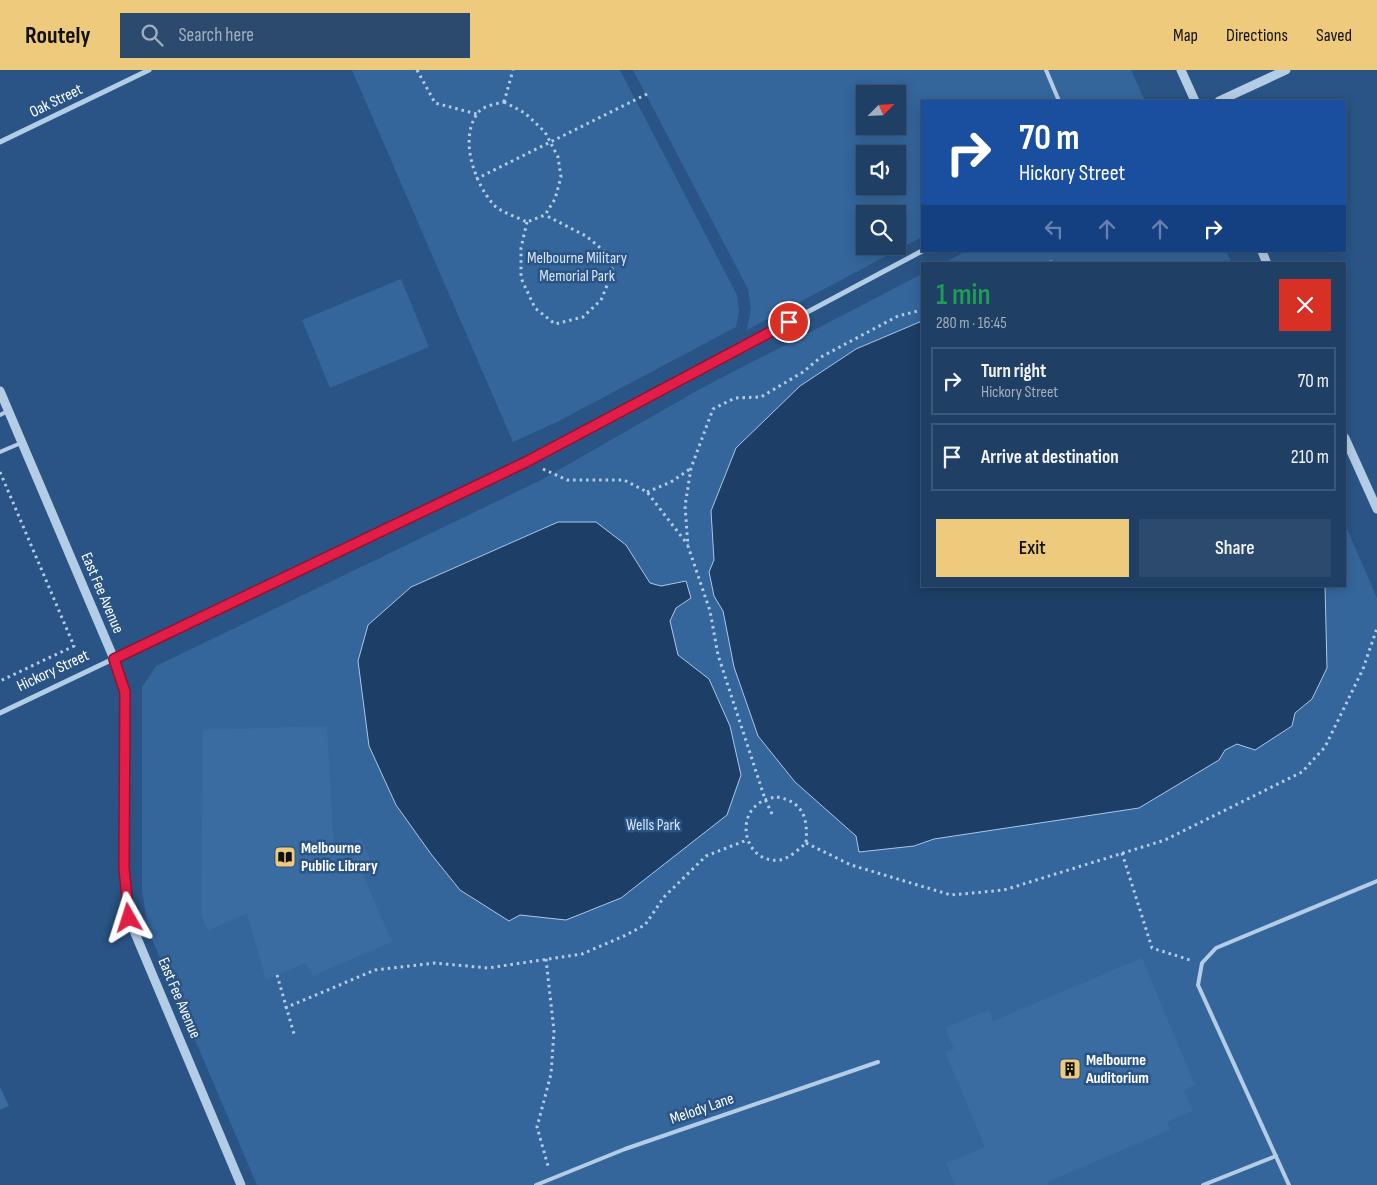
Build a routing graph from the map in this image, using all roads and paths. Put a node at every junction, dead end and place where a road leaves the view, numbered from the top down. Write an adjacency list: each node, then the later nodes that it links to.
1 (150, 70): 13 (street, Oak Street)
2 (417, 70): 12 (path)
3 (513, 70): 11 (path)
4 (1046, 70): 8 (lane)
5 (1181, 70): 9 (street)
6 (1286, 70): 10 (street)
7 (649, 92): 14 (path)
8 (1059, 100)
9 (1195, 100)
10 (1221, 100)
11 (504, 102): 12 (path); 14 (path)
12 (477, 114): 15 (path)
13 (0, 142)
14 (550, 142): 15 (path); 16 (path)
15 (476, 179): 17 (path)
16 (545, 215): 17 (path); 17 (path)
17 (527, 222)
18 (921, 252): 25 (street, Hickory Street)
19 (921, 310): 26 (path)
20 (0, 391): 21 (street, East Fee Avenue)
21 (4, 413): 23 (street, East Fee Avenue)
22 (1346, 440): 29 (street)
23 (22, 443): 24 (lane); 32 (street, East Fee Avenue)
24 (0, 452)
25 (526, 462): 28 (path); 32 (street, Hickory Street)
26 (691, 468): 28 (path); 30 (path)
27 (0, 472): 33 (path)
28 (647, 492): 30 (path)
29 (1377, 509)
30 (688, 546): 35 (path)
31 (1377, 628): 39 (path)
32 (114, 659): 34 (street, Hickory Street); 49 (street, East Fee Avenue)
33 (0, 681)
34 (0, 712)
35 (765, 798): 36 (path); 37 (path); 38 (path)
36 (772, 814)
37 (747, 840): 38 (path); 41 (path)
38 (806, 843): 39 (path)
39 (1122, 853): 42 (path)
40 (1377, 881): 42 (lane)
41 (546, 958): 44 (path); 48 (path)
42 (1202, 963): 47 (lane)
43 (277, 975): 44 (path)
44 (285, 1008): 45 (path)
45 (294, 1034)
46 (878, 1062): 48 (lane, Melody Lane)
47 (1276, 1156): 51 (lane); 52 (lane)
48 (551, 1179): 50 (lane, Melody Lane)
49 (241, 1185)
50 (536, 1185)
51 (1203, 1185)
52 (1289, 1185)

